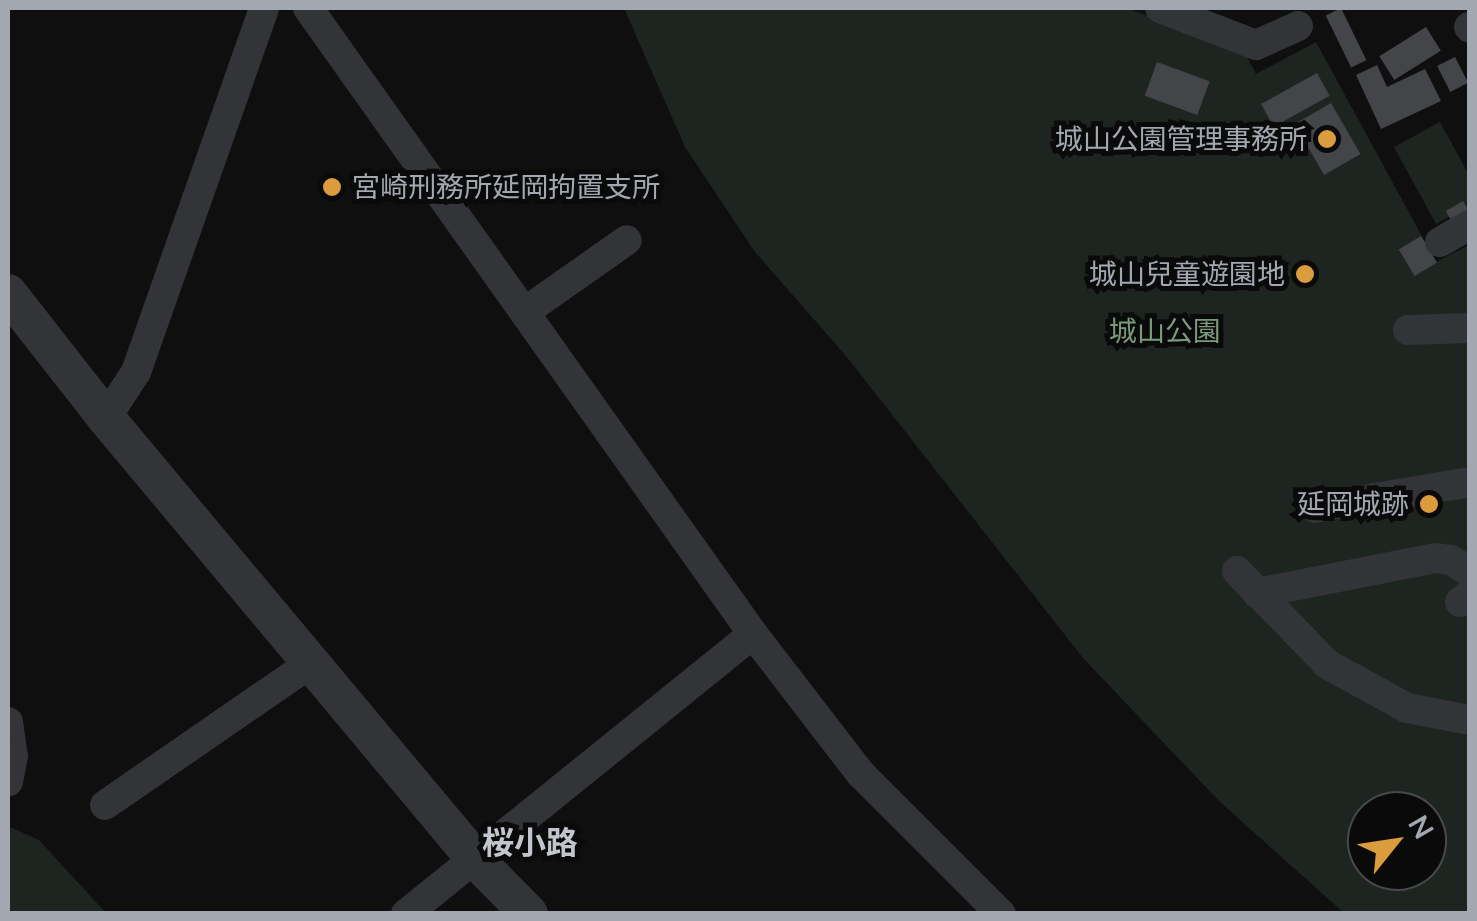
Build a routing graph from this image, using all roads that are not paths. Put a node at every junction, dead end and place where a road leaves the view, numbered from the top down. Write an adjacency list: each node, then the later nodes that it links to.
1 (264, 8): 12 (street)
2 (308, 8): 9 (street)
3 (1160, 8): 4 (street)
4 (1298, 26)
5 (1470, 225): 7 (street)
6 (627, 240): 9 (street)
7 (1440, 242)
8 (8, 292): 12 (street)
9 (526, 311): 16 (street)
10 (1470, 328): 11 (street)
11 (1408, 330)
12 (106, 418): 17 (street)
13 (1470, 482): 14 (street)
14 (1315, 508)
15 (1470, 572): 18 (street)
16 (753, 634): 22 (street); 25 (street)
17 (311, 663): 21 (street); 22 (street)
18 (1470, 720)
19 (8, 722): 20 (street)
20 (8, 782)
21 (105, 805)
22 (475, 859): 23 (street); 24 (street)
23 (406, 914)
24 (529, 914)
25 (1001, 914)

